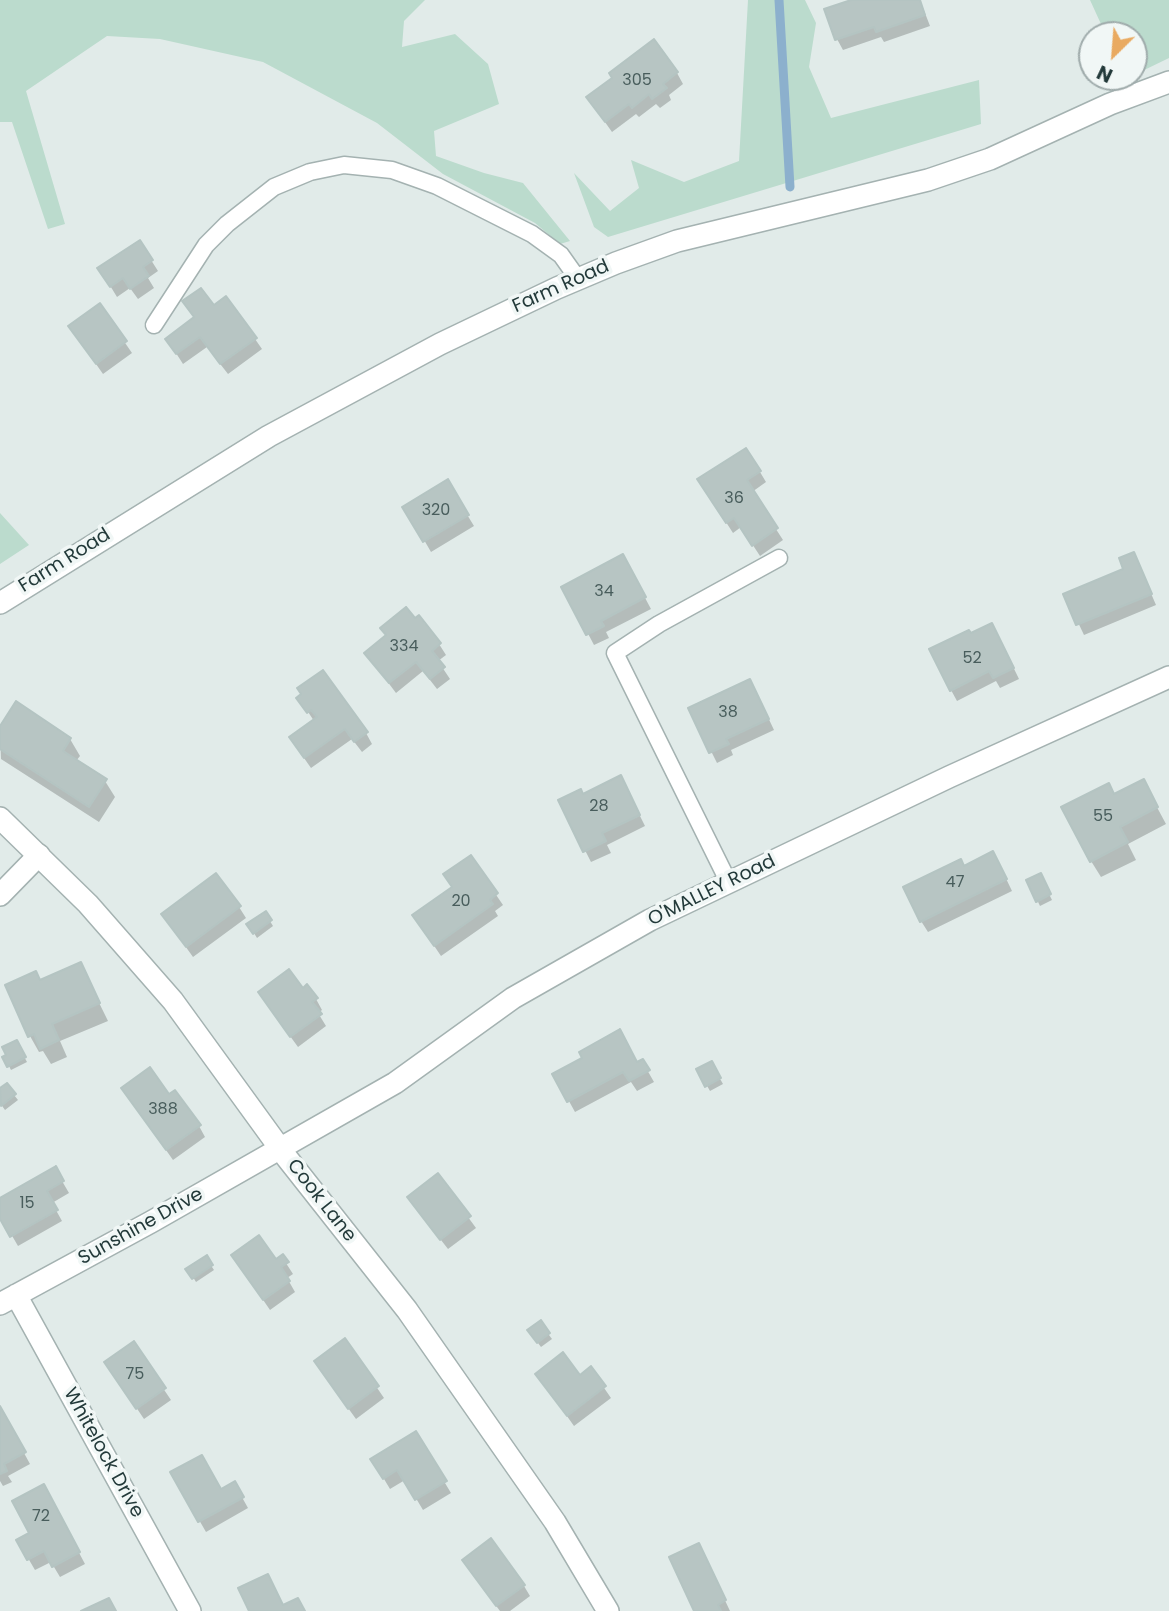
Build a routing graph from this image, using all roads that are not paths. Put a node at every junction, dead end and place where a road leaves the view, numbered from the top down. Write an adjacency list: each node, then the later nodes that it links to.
1 (1169, 82): 2 (street, Farm Road)
2 (578, 279): 3 (lane); 5 (street, Farm Road)
3 (154, 325)
4 (779, 558): 9 (lane)
5 (0, 603)
6 (1169, 677): 9 (street, O'MALLEY Road)
7 (0, 818): 8 (street, Cook Lane)
8 (38, 855): 10 (street); 11 (street, Cook Lane)
9 (729, 883): 11 (street, O'MALLEY Road)
10 (0, 895)
11 (280, 1149): 12 (street, Sunshine Drive); 14 (street, Cook Lane)
12 (8, 1299): 13 (street, Whitelock Drive)
13 (190, 1611)
14 (608, 1611)

